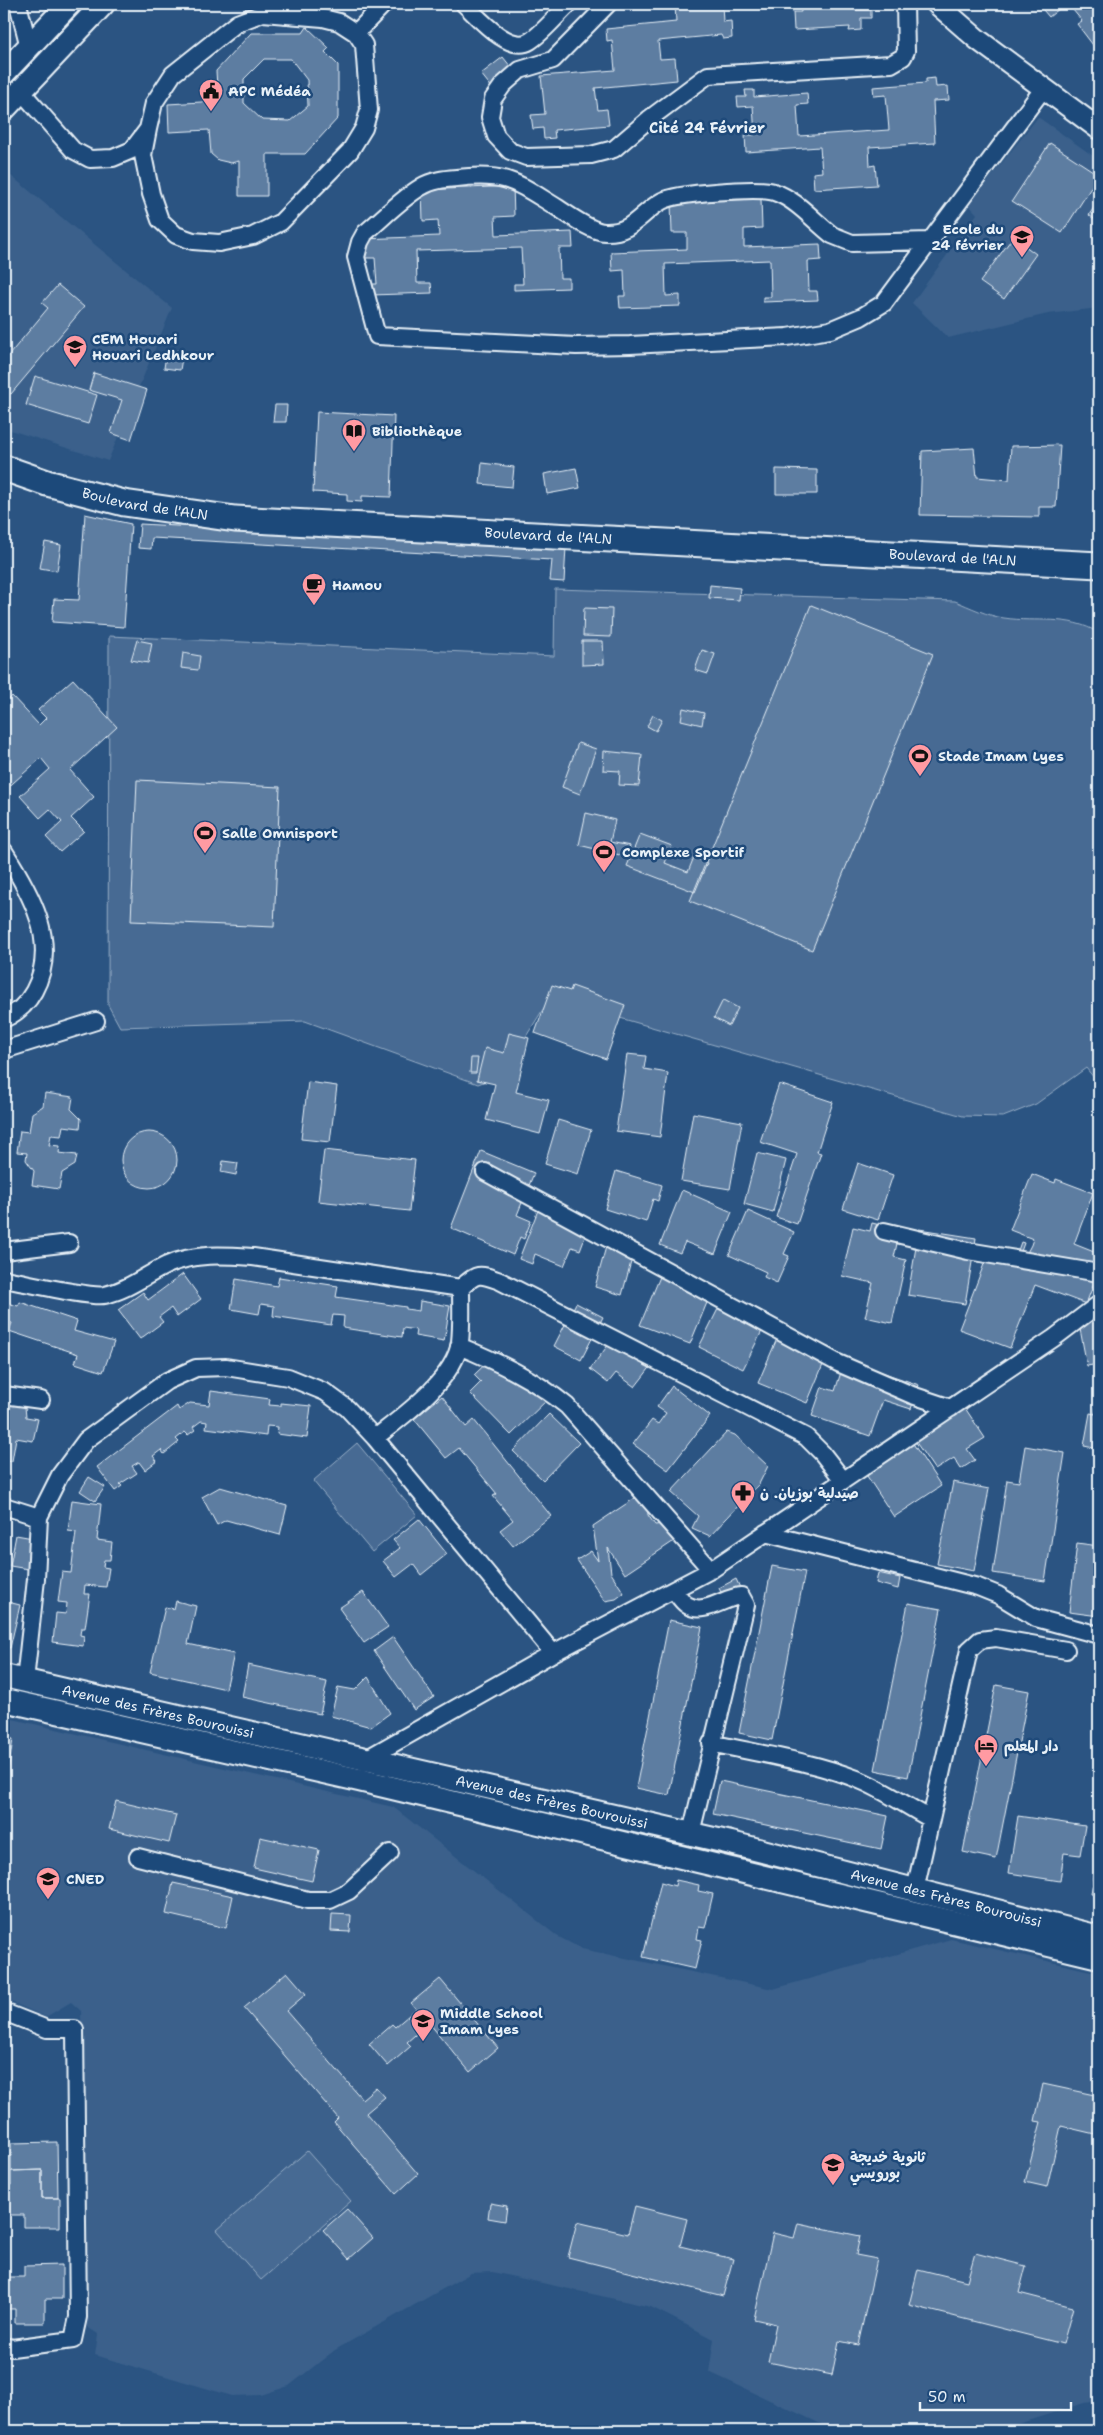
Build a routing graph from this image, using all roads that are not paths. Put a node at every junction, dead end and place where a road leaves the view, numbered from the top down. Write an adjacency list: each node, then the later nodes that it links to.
1 (18, 4): 11 (street)
2 (70, 4): 11 (main road)
3 (103, 4): 14 (main road)
4 (384, 4): 10 (street)
5 (464, 4): 6 (street)
6 (570, 4)
7 (608, 4): 8 (street)
8 (905, 4)
9 (937, 4): 13 (street)
10 (356, 33): 16 (street); 16 (street)
11 (29, 47): 12 (main road)
12 (4, 73)
13 (1043, 89): 17 (street); 18 (street)
14 (21, 91): 15 (main road); 16 (street)
15 (4, 109)
16 (148, 129)
17 (1099, 129)
18 (930, 241): 18 (street)
19 (4, 468): 20 (main road, Boulevard de l'ALN)
20 (1099, 565)
21 (4, 851): 22 (street)
22 (4, 1019)
23 (96, 1020): 24 (street)
24 (4, 1050)
25 (485, 1172): 36 (street)
26 (884, 1231): 29 (street)
27 (69, 1243): 28 (street)
28 (4, 1251)
29 (1099, 1273)
30 (4, 1278): 31 (street)
31 (461, 1288): 33 (street); 38 (street)
32 (1099, 1304): 36 (street)
33 (459, 1346): 37 (street); 42 (street)
34 (4, 1395): 35 (street)
35 (41, 1400)
36 (951, 1408): 38 (street)
37 (375, 1438): 40 (street); 46 (street)
38 (843, 1480): 41 (street)
39 (4, 1506): 40 (street)
40 (39, 1517): 47 (street)
41 (765, 1533): 42 (street); 44 (street)
42 (711, 1570): 43 (street)
43 (674, 1590): 46 (street); 49 (street)
44 (1099, 1635)
45 (1066, 1650): 52 (street)
46 (553, 1653): 50 (street)
47 (14, 1678): 50 (main road, Avenue des Frères Bourouissi)
48 (4, 1700): 51 (main road)
49 (711, 1743): 52 (street); 53 (street)
50 (366, 1759): 51 (street); 53 (main road, Avenue des Frères Bourouissi)
51 (359, 1780): 58 (main road)
52 (931, 1820): 56 (street)
53 (691, 1833): 56 (main road, Avenue des Frères Bourouissi)
54 (390, 1853): 55 (street)
55 (138, 1857)
56 (915, 1890): 57 (main road, Avenue des Frères Bourouissi)
57 (1099, 1937)
58 (1099, 1957)
59 (4, 2012): 60 (street)
60 (4, 2346)

